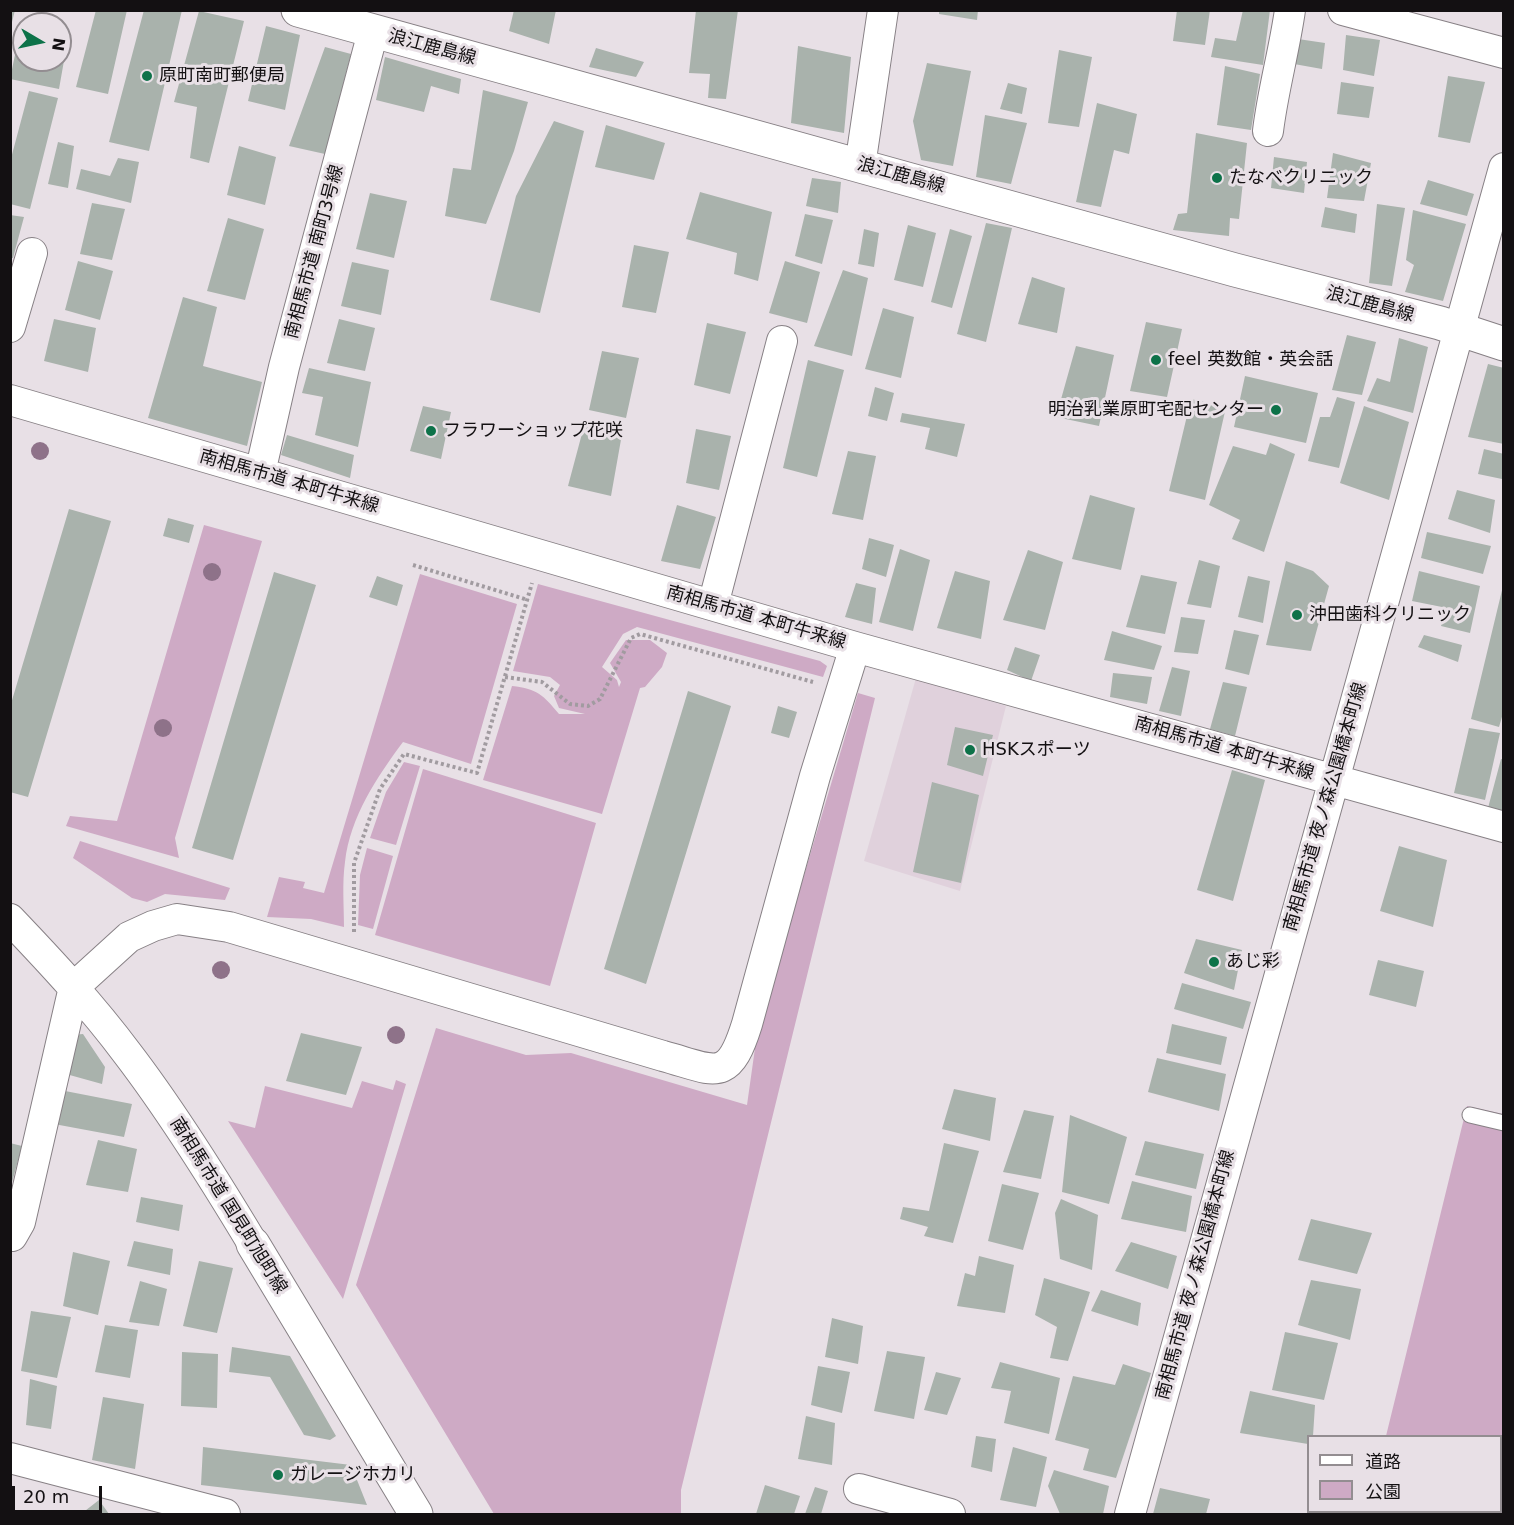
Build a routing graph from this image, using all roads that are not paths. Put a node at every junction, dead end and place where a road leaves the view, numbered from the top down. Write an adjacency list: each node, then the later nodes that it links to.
1 (298, 10): 5 (main road, 浪江鹿島線)
2 (883, 10): 8 (street)
3 (1290, 10): 7 (street)
4 (1343, 10): 6 (street)
5 (373, 32): 8 (main road, 浪江鹿島線); 16 (street, 南相馬市道 南町3号線)
6 (1503, 52)
7 (1268, 131)
8 (860, 166): 12 (main road, 浪江鹿島線)
9 (1503, 168): 12 (street, 南相馬市道 夜ノ森公園橋本町線)
10 (32, 253): 11 (street)
11 (10, 327)
12 (1457, 330): 14 (main road, 浪江鹿島線); 19 (street, 南相馬市道 夜ノ森公園橋本町線)
13 (782, 341): 17 (street)
14 (1503, 344)
15 (10, 400): 16 (street, 南相馬市道 本町牛来線)
16 (260, 473): 17 (street, 南相馬市道 本町牛来線)
17 (713, 605): 18 (street, 南相馬市道 本町牛来線)
18 (855, 647): 19 (street, 南相馬市道 本町牛来線); 22 (street)
19 (1334, 780): 20 (street, 南相馬市道 本町牛来線); 32 (street, 南相馬市道 夜ノ森公園橋本町線)
20 (1503, 827)
21 (10, 919): 22 (street, 南相馬市道 国見町旭町線)
22 (74, 987): 25 (street); 26 (street, 南相馬市道 国見町旭町線)
23 (1470, 1115): 24 (lane)
24 (1503, 1124)
25 (12, 1236)
26 (253, 1244): 30 (main road, 南相馬市道 国見町旭町線)
27 (10, 1458): 29 (street)
28 (859, 1489): 31 (street)
29 (225, 1515)
30 (416, 1515)
31 (950, 1515)
32 (1130, 1515)

